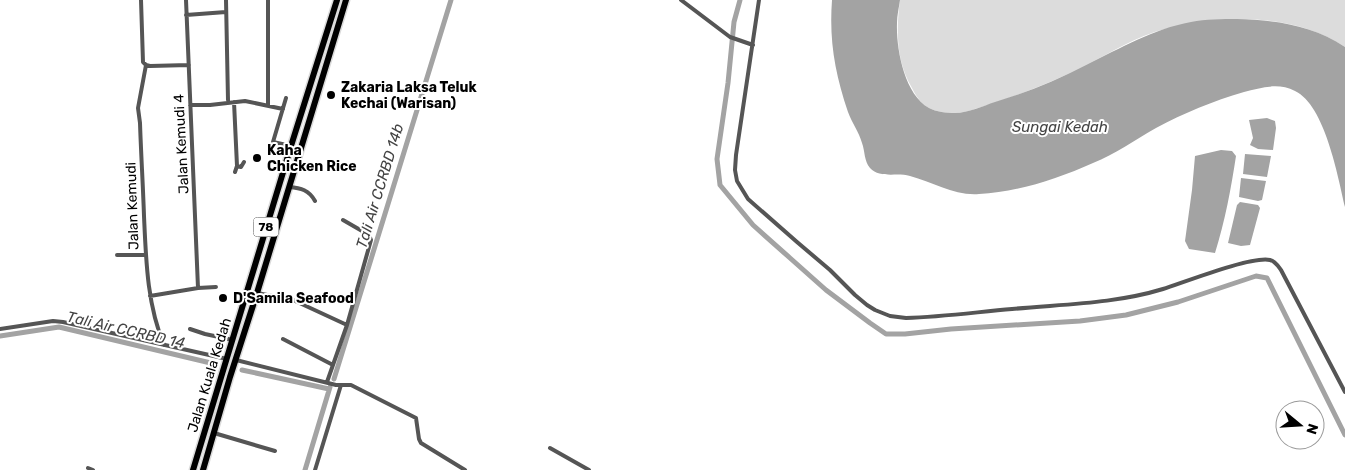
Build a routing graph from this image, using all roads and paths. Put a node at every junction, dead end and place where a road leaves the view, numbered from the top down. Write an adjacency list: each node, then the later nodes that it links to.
1 (141, 0): 14 (street, Jalan Kemudi)
2 (186, 0): 10 (street, Jalan Kemudi 4)
3 (226, 0): 9 (street)
4 (268, 0): 20 (street)
5 (337, 0): 12 (main road, Jalan Kuala Kedah / 78)
6 (346, 0): 13 (main road, Jalan Kuala Kedah / 78)
7 (681, 0): 11 (street)
8 (759, 0): 11 (street)
9 (226, 12): 10 (street); 17 (street)
10 (186, 15): 15 (street, Jalan Kemudi 4)
11 (753, 45): 46 (street)
12 (318, 59): 13 (main road); 22 (main road, Jalan Kuala Kedah / 78)
13 (328, 61): 26 (main road, Jalan Kuala Kedah / 78)
14 (146, 65): 15 (street); 30 (street, Jalan Kemudi)
15 (189, 65): 19 (street, Jalan Kemudi 4)
16 (286, 98): 21 (street)
17 (228, 100)
18 (234, 102): 19 (street); 20 (street); 24 (street)
19 (190, 105): 32 (street, Jalan Kemudi 4)
20 (268, 106): 21 (street)
21 (283, 109): 22 (street)
22 (291, 146): 39 (main road, Jalan Kuala Kedah / 78)
23 (244, 162): 24 (street)
24 (236, 166): 25 (street)
25 (235, 172)
26 (289, 187): 27 (street); 33 (main road, Jalan Kuala Kedah / 78)
27 (315, 200)
28 (343, 220): 35 (street)
29 (118, 255): 30 (street)
30 (146, 256): 34 (street, Jalan Kemudi)
31 (216, 287): 32 (street)
32 (198, 288): 34 (street)
33 (257, 293): 35 (street); 42 (main road, Jalan Kuala Kedah / 78)
34 (150, 296): 40 (street, Jalan Kemudi)
35 (347, 325): 43 (street)
36 (0, 329): 40 (street)
37 (190, 329): 39 (street)
38 (283, 339): 43 (street)
39 (233, 340): 41 (main road, Jalan Kuala Kedah / 78)
40 (164, 346): 41 (street)
41 (226, 360): 52 (main road, Jalan Kuala Kedah / 78)
42 (235, 362): 44 (street); 47 (main road, Jalan Kuala Kedah / 78)
43 (333, 366): 44 (street)
44 (328, 383): 45 (street)
45 (339, 385): 54 (street); 55 (street)
46 (1345, 392)
47 (214, 433): 49 (street); 53 (main road, Jalan Kuala Kedah / 78)
48 (550, 448): 56 (street)
49 (275, 451)
50 (88, 468): 51 (street)
51 (93, 470)
52 (193, 470)
53 (203, 470)
54 (315, 470)
55 (465, 470)
56 (589, 470)

